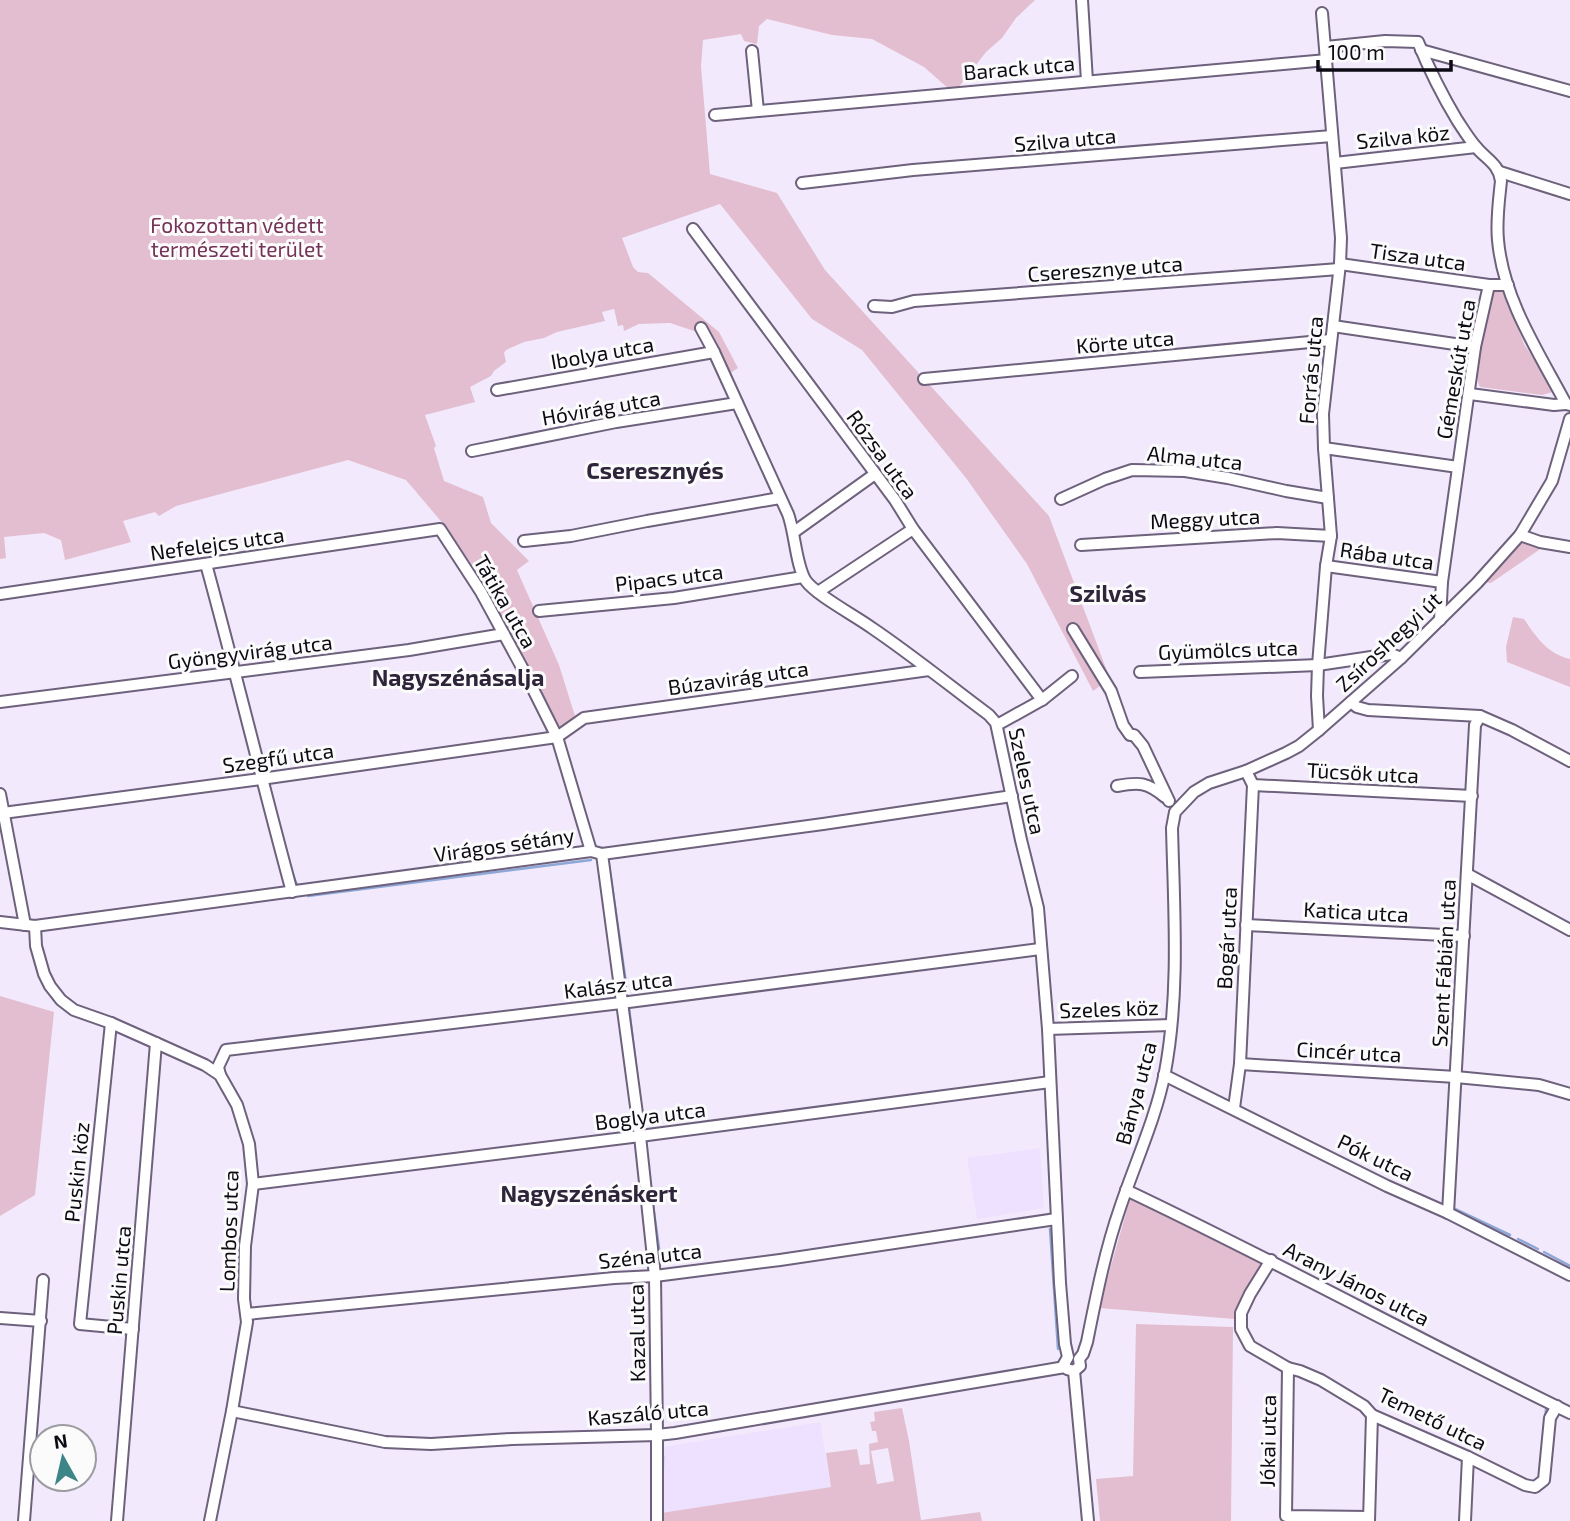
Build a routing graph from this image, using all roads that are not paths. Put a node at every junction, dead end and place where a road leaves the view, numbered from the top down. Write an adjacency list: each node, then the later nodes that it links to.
1 (1083, 0): 7 (street)
2 (1322, 13): 4 (street, Forrás utca)
3 (1419, 46): 4 (street); 8 (street); 12 (street)
4 (1326, 47): 6 (street, Forrás utca)
5 (752, 51): 9 (street)
6 (1327, 60): 7 (street, Barack utca); 11 (street, Forrás utca)
7 (1087, 81): 9 (street, Barack utca)
8 (1570, 91)
9 (758, 111): 10 (street, Barack utca)
10 (715, 115)
11 (1332, 136): 13 (street, Forrás utca); 15 (street, Szilva utca)
12 (1476, 148): 13 (street, Szilva köz); 14 (street)
13 (1335, 163): 18 (street, Forrás utca)
14 (1500, 172): 16 (street); 20 (street)
15 (802, 183)
16 (1570, 194)
17 (692, 229): 36 (street, Rózsa utca)
18 (1339, 267): 19 (street, Tisza utca); 21 (street, Cseresznye utca); 22 (street, Forrás utca)
19 (1489, 285): 20 (street, Gémeskút utca); 25 (street, Gémeskút utca)
20 (1508, 285): 31 (street)
21 (874, 306)
22 (1333, 326): 24 (street, Forrás utca); 25 (street)
23 (702, 328): 26 (street)
24 (1331, 340): 27 (street, Körte utca); 33 (street, Forrás utca)
25 (1475, 347): 29 (street, Gémeskút utca)
26 (714, 352): 28 (street, Ibolya utca); 30 (street)
27 (923, 379)
28 (497, 390)
29 (1470, 394): 31 (street); 35 (street, Gémeskút utca)
30 (737, 403): 34 (street, Hóvirág utca); 37 (street)
31 (1568, 405)
32 (1570, 419): 43 (street, Zsíroshegyi út)
33 (1324, 448): 35 (street); 38 (street, Forrás utca)
34 (472, 451)
35 (1458, 467): 51 (street, Gémeskút utca)
36 (875, 474): 41 (street, Rózsa utca); 42 (street)
37 (780, 498): 42 (street); 45 (street)
38 (1328, 498): 39 (street, Alma utca); 44 (street, Forrás utca)
39 (1060, 499)
40 (440, 529): 48 (street, Nefelejcs utca); 57 (street, Tátika utca)
41 (913, 529): 52 (street); 64 (street, Rózsa utca)
42 (794, 532): 50 (street)
43 (1520, 535): 47 (street); 55 (street, Zsíroshegyi út)
44 (1331, 536): 46 (street, Meggy utca); 49 (street, Forrás utca)
45 (524, 541)
46 (1082, 545)
47 (1569, 547)
48 (206, 564): 53 (street, Nefelejcs utca); 61 (street)
49 (1326, 566): 51 (street, Rába utca); 59 (street, Forrás utca)
50 (803, 577): 52 (street, Szeles utca); 54 (street, Pipacs utca)
51 (1442, 582): 55 (street, Gémeskút utca)
52 (818, 592): 60 (street, Szeles utca)
53 (0, 594)
54 (539, 611)
55 (1440, 620): 58 (street, Zsíroshegyi út)
56 (1073, 629): 79 (street)
57 (504, 634): 61 (street, Gyöngyvirág utca); 70 (street, Tátika utca)
58 (1401, 658): 59 (street, Gyümölcs utca); 66 (street, Zsíroshegyi út)
59 (1318, 665): 62 (street, Gyümölcs utca); 69 (street, Forrás utca)
60 (929, 670): 68 (street, Szeles utca); 70 (street, Búzavirág utca)
61 (235, 671): 65 (street, Gyöngyvirág utca); 73 (street)
62 (1140, 672)
63 (1072, 676): 64 (street)
64 (1042, 700): 68 (street)
65 (0, 702)
66 (1351, 702): 67 (street); 69 (street, Zsíroshegyi út)
67 (1480, 716): 71 (street); 78 (street, Szent Fábián utca)
68 (997, 725): 77 (street, Szeles utca)
69 (1319, 730): 72 (street, Zsíroshegyi út)
70 (557, 737): 73 (street, Szegfű utca); 82 (street, Tátika utca)
71 (1570, 761)
72 (1246, 771): 74 (street, Bogár utca); 81 (street, Zsíroshegyi út)
73 (261, 779): 80 (street, Szegfű utca); 84 (street)
74 (1253, 785): 78 (street, Tücsök utca); 86 (street, Bogár utca)
75 (1117, 786): 79 (street)
76 (0, 794): 80 (street)
77 (1012, 796): 82 (street, Virágos sétány); 90 (street, Szeles utca)
78 (1472, 796): 83 (street, Szent Fábián utca)
79 (1169, 801): 81 (street)
80 (3, 813): 87 (street)
81 (1174, 814): 93 (street, Bánya utca)
82 (597, 853): 84 (street, Virágos sétány); 91 (street, Kazal utca)
83 (1467, 874): 88 (street); 89 (street, Szent Fábián utca)
84 (292, 892): 87 (street, Virágos sétány)
85 (0, 922): 87 (street, Virágos sétány)
86 (1246, 925): 89 (street, Katica utca); 96 (street, Bogár utca)
87 (30, 926): 92 (street)
88 (1570, 930)
89 (1464, 936): 99 (street, Szent Fábián utca)
90 (1040, 949): 91 (street, Kalász utca); 94 (street, Szeles utca)
91 (621, 1003): 97 (street, Kalász utca); 103 (street, Kazal utca)
92 (111, 1023): 95 (street); 115 (street, Puskin köz)
93 (1171, 1025): 94 (street, Szeles köz); 98 (street, Bánya utca)
94 (1048, 1030): 100 (street, Szeles utca)
95 (156, 1043): 97 (street); 115 (street, Puskin utca)
96 (1240, 1064): 99 (street, Cincér utca); 102 (street, Bogár utca)
97 (220, 1075): 104 (street, Lombos utca)
98 (1164, 1075): 102 (street, Pók utca); 105 (street, Bánya utca)
99 (1456, 1077): 101 (street, Cincér utca); 106 (street, Szent Fábián utca)
100 (1051, 1082): 103 (street, Boglya utca); 107 (street, Szeles utca)
101 (1570, 1094)
102 (1234, 1108): 106 (street, Pók utca)
103 (640, 1136): 104 (street, Boglya utca); 110 (street, Kazal utca)
104 (253, 1184): 112 (street, Lombos utca)
105 (1126, 1190): 108 (street, Arany János utca); 116 (street, Bánya utca)
106 (1448, 1213): 109 (street, Pók utca)
107 (1056, 1219): 110 (street, Széna utca); 116 (street, Szeles utca)
108 (1270, 1260): 117 (street, Temető utca); 118 (street, Arany János utca)
109 (1570, 1275)
110 (654, 1276): 112 (street, Széna utca); 122 (street, Kazal utca)
111 (43, 1280): 114 (street)
112 (247, 1314): 119 (street, Lombos utca)
113 (0, 1318): 114 (street)
114 (41, 1321): 125 (street)
115 (133, 1329): 126 (street, Puskin utca)
116 (1072, 1364): 122 (street, Kaszáló utca); 129 (street, Bánya utca)
117 (1287, 1368): 121 (street, Temető utca); 124 (street, Jókai utca)
118 (1556, 1406): 120 (street, Arany János utca); 123 (street, Temető utca)
119 (232, 1411): 122 (street, Kaszáló utca); 127 (street, Lombos utca)
120 (1570, 1413)
121 (1372, 1415): 123 (street, Temető utca); 124 (street)
122 (657, 1435): 128 (street, Kazal utca)
123 (1468, 1457): 130 (street)
124 (1369, 1519)
125 (24, 1521)
126 (117, 1521)
127 (210, 1521)
128 (657, 1521)
129 (1088, 1521)
130 (1465, 1521)

